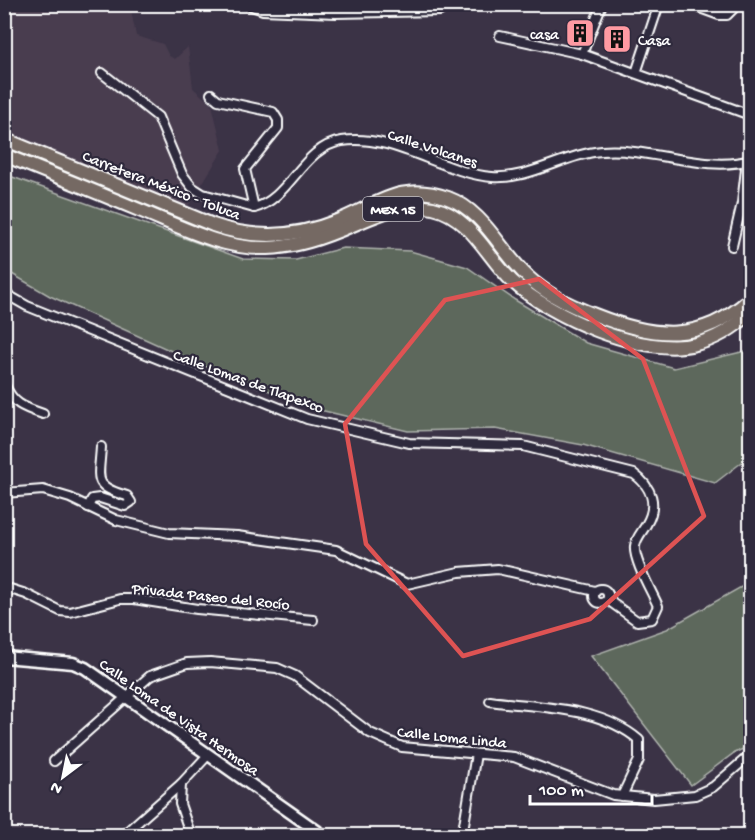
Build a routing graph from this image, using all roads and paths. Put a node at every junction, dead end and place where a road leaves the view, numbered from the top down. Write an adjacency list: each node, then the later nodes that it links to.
1 (246, 4): 6 (street)
2 (602, 4): 8 (street)
3 (659, 4): 10 (street)
4 (690, 4): 5 (street)
5 (738, 4)
6 (440, 11)
7 (500, 36): 8 (street)
8 (582, 54): 10 (street)
9 (102, 73): 16 (street)
10 (636, 73): 12 (street)
11 (211, 94): 16 (street)
12 (750, 115)
13 (4, 140): 19 (main road, Carretera México - Toluca / MEX 15)
14 (4, 155): 20 (main road, Carretera México - Toluca / MEX 15)
15 (749, 160): 16 (street, Calle Volcanes); 17 (street)
16 (254, 208)
17 (732, 246)
18 (4, 293): 28 (street, Calle Lomas de Tlapexco)
19 (750, 299)
20 (750, 313)
21 (4, 383): 22 (street)
22 (43, 414)
23 (101, 447): 25 (street)
24 (4, 493): 25 (street)
25 (88, 507): 27 (street)
26 (4, 587): 29 (street, Privada Paseo del Rocío)
27 (595, 591): 28 (street); 28 (street)
28 (608, 594)
29 (313, 620)
30 (4, 657): 31 (street, Calle Loma de Vista Hermosa)
31 (126, 697): 33 (street, Calle Loma Linda); 34 (street, Calle Loma de Vista Hermosa); 36 (street, Calle Loma Linda)
32 (490, 701): 38 (street)
33 (476, 754): 38 (street, Calle Loma Linda); 42 (street)
34 (208, 755): 37 (street); 41 (street, Calle Loma de Vista Hermosa)
35 (750, 755): 38 (street, Calle Loma Linda)
36 (54, 761)
37 (182, 784): 39 (street); 40 (street)
38 (622, 796)
39 (122, 836)
40 (191, 836)
41 (324, 836)
42 (462, 836)

